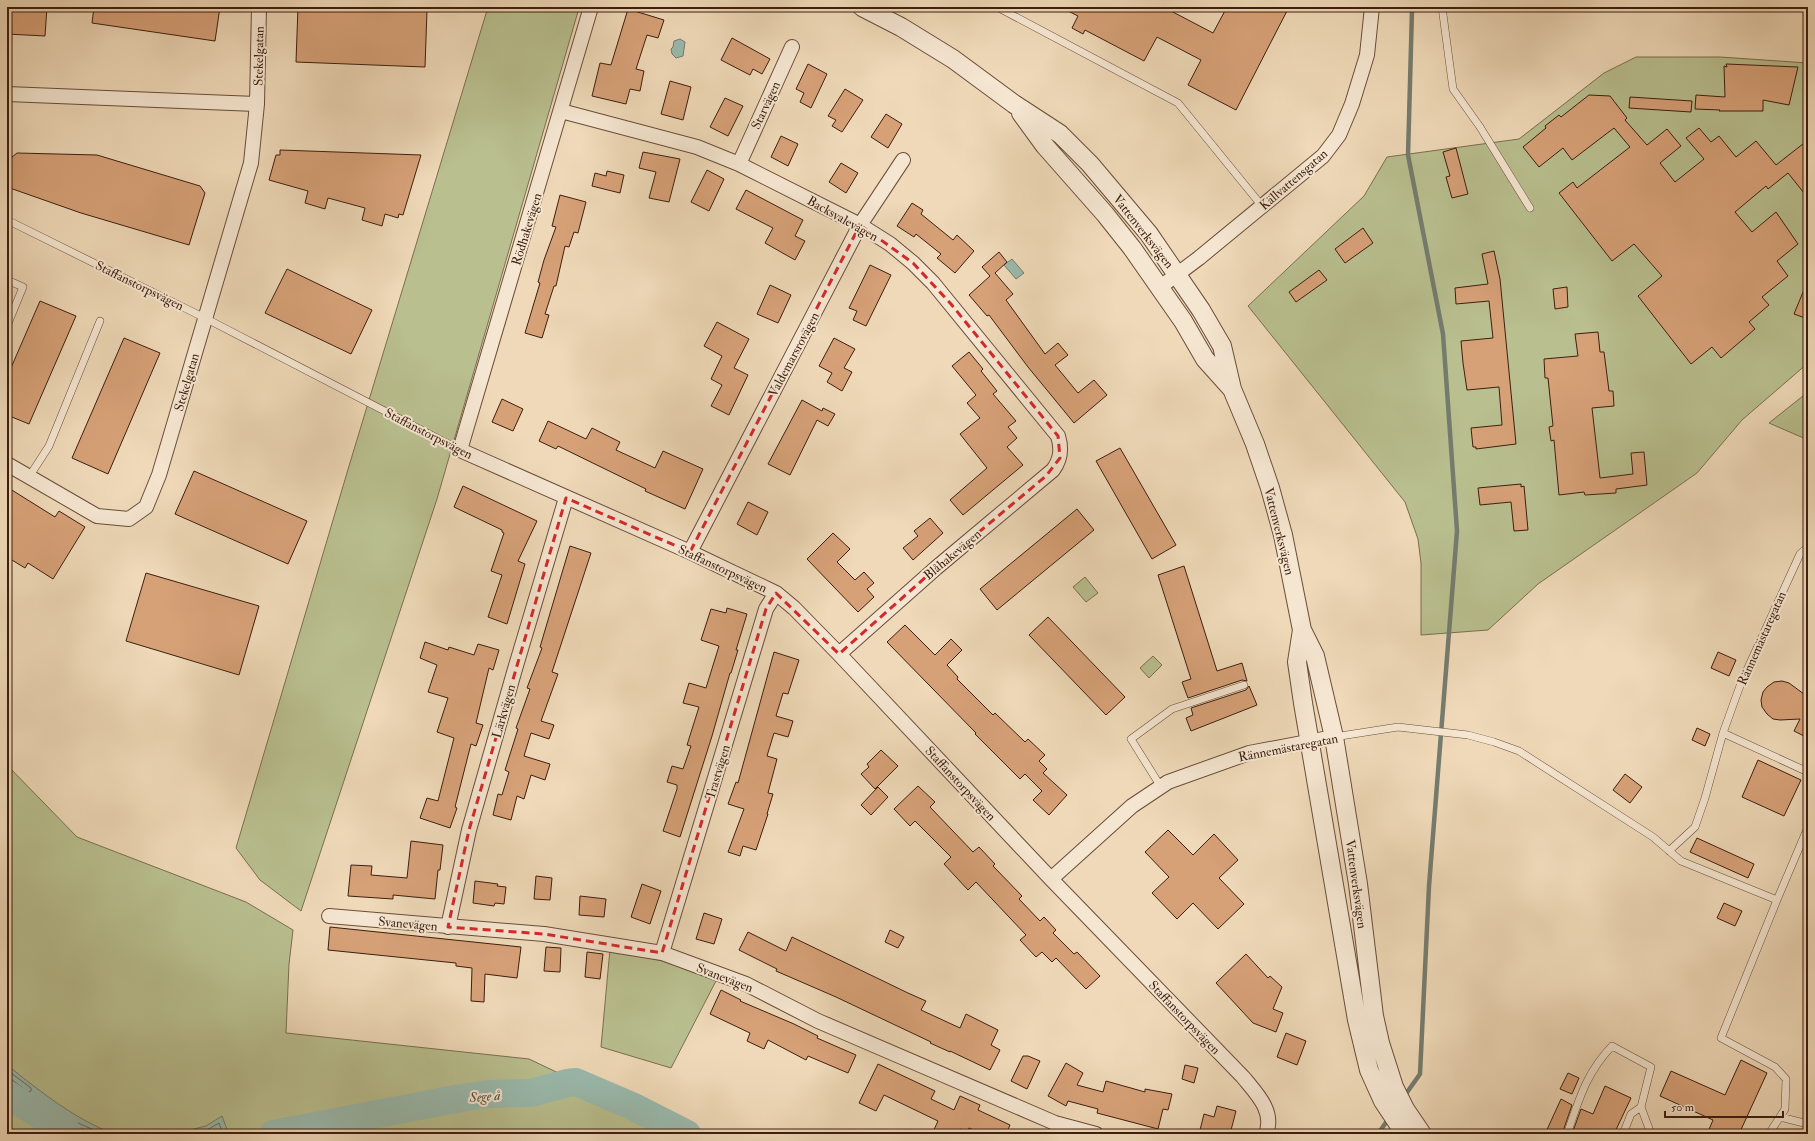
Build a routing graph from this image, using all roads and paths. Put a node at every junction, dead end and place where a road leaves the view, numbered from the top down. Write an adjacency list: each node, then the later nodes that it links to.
1 (259, 7): 9 (street, Stekelgatan)
2 (591, 7): 11 (street, Rödhakevägen)
3 (862, 7): 10 (street, Vattenverksvägen)
4 (997, 7): 14 (lane)
5 (1372, 7): 14 (street, Källvattensgatan)
6 (1442, 7): 15 (lane)
7 (792, 47): 13 (street, Starvägen)
8 (7, 94): 9 (street, Stekelgatan)
9 (257, 104): 21 (street, Stekelgatan)
10 (1014, 104): 18 (street, Vattenverksvägen); 20 (street, Vattenverksvägen)
11 (561, 111): 13 (street, Backsvalevägen); 25 (street, Rödhakevägen)
12 (903, 160): 17 (street, Valdemarsrovägen)
13 (739, 164): 17 (street, Backsvalevägen)
14 (1262, 206): 18 (street, Källvattensgatan)
15 (1530, 208)
16 (7, 220): 21 (lane, Staffanstorpsvägen)
17 (860, 225): 26 (street, Backsvalevägen); 31 (street, Valdemarsrovägen)
18 (1178, 275): 20 (street, Källvattensgatan); 24 (street, Vattenverksvägen)
19 (7, 280): 23 (lane)
20 (1159, 288): 24 (street, Vattenverksvägen)
21 (205, 318): 25 (lane, Staffanstorpsvägen); 28 (street, Stekelgatan)
22 (100, 321): 28 (lane)
23 (7, 326)
24 (1232, 389): 33 (street, Vattenverksvägen)
25 (460, 450): 29 (street, Staffanstorpsvägen)
26 (1061, 453): 34 (street, Blåhakevägen)
27 (7, 464): 28 (street, Stekelgatan)
28 (30, 477)
29 (566, 498): 31 (street, Staffanstorpsvägen); 46 (street, Lärkvägen)
30 (1808, 548): 36 (lane, Rännemästaregatan)
31 (690, 552): 32 (street, Staffanstorpsvägen)
32 (776, 593): 34 (street, Staffanstorpsvägen); 47 (street, Trastvägen)
33 (1302, 630): 37 (street, Vattenverksvägen); 38 (street, Vattenverksvägen)
34 (839, 654): 43 (street, Staffanstorpsvägen)
35 (1244, 685): 40 (lane)
36 (1722, 733): 39 (lane); 42 (lane, Rännemästaregatan)
37 (1334, 738): 38 (street, Rännemästaregatan); 42 (lane, Rännemästaregatan); 50 (street, Vattenverksvägen)
38 (1310, 743): 40 (street, Rännemästaregatan); 50 (street, Vattenverksvägen)
39 (1808, 772)
40 (1161, 787): 43 (street, Rännemästaregatan)
41 (1808, 827): 44 (lane)
42 (1669, 850): 44 (lane, Rännemästaregatan)
43 (1051, 879): 53 (street, Staffanstorpsvägen)
44 (1777, 900): 49 (lane)
45 (329, 916): 46 (street, Svanevägen)
46 (448, 926): 47 (street, Svanevägen)
47 (662, 953): 52 (street, Svanevägen)
48 (1641, 1107): 55 (lane); 56 (lane); 57 (lane)
49 (1780, 1117): 51 (lane); 58 (lane)
50 (1402, 1121): 54 (street, Vattenverksvägen)
51 (1808, 1124)
52 (1096, 1134)
53 (1266, 1134)
54 (1422, 1134)
55 (1568, 1134)
56 (1623, 1134)
57 (1651, 1134)
58 (1769, 1134)

